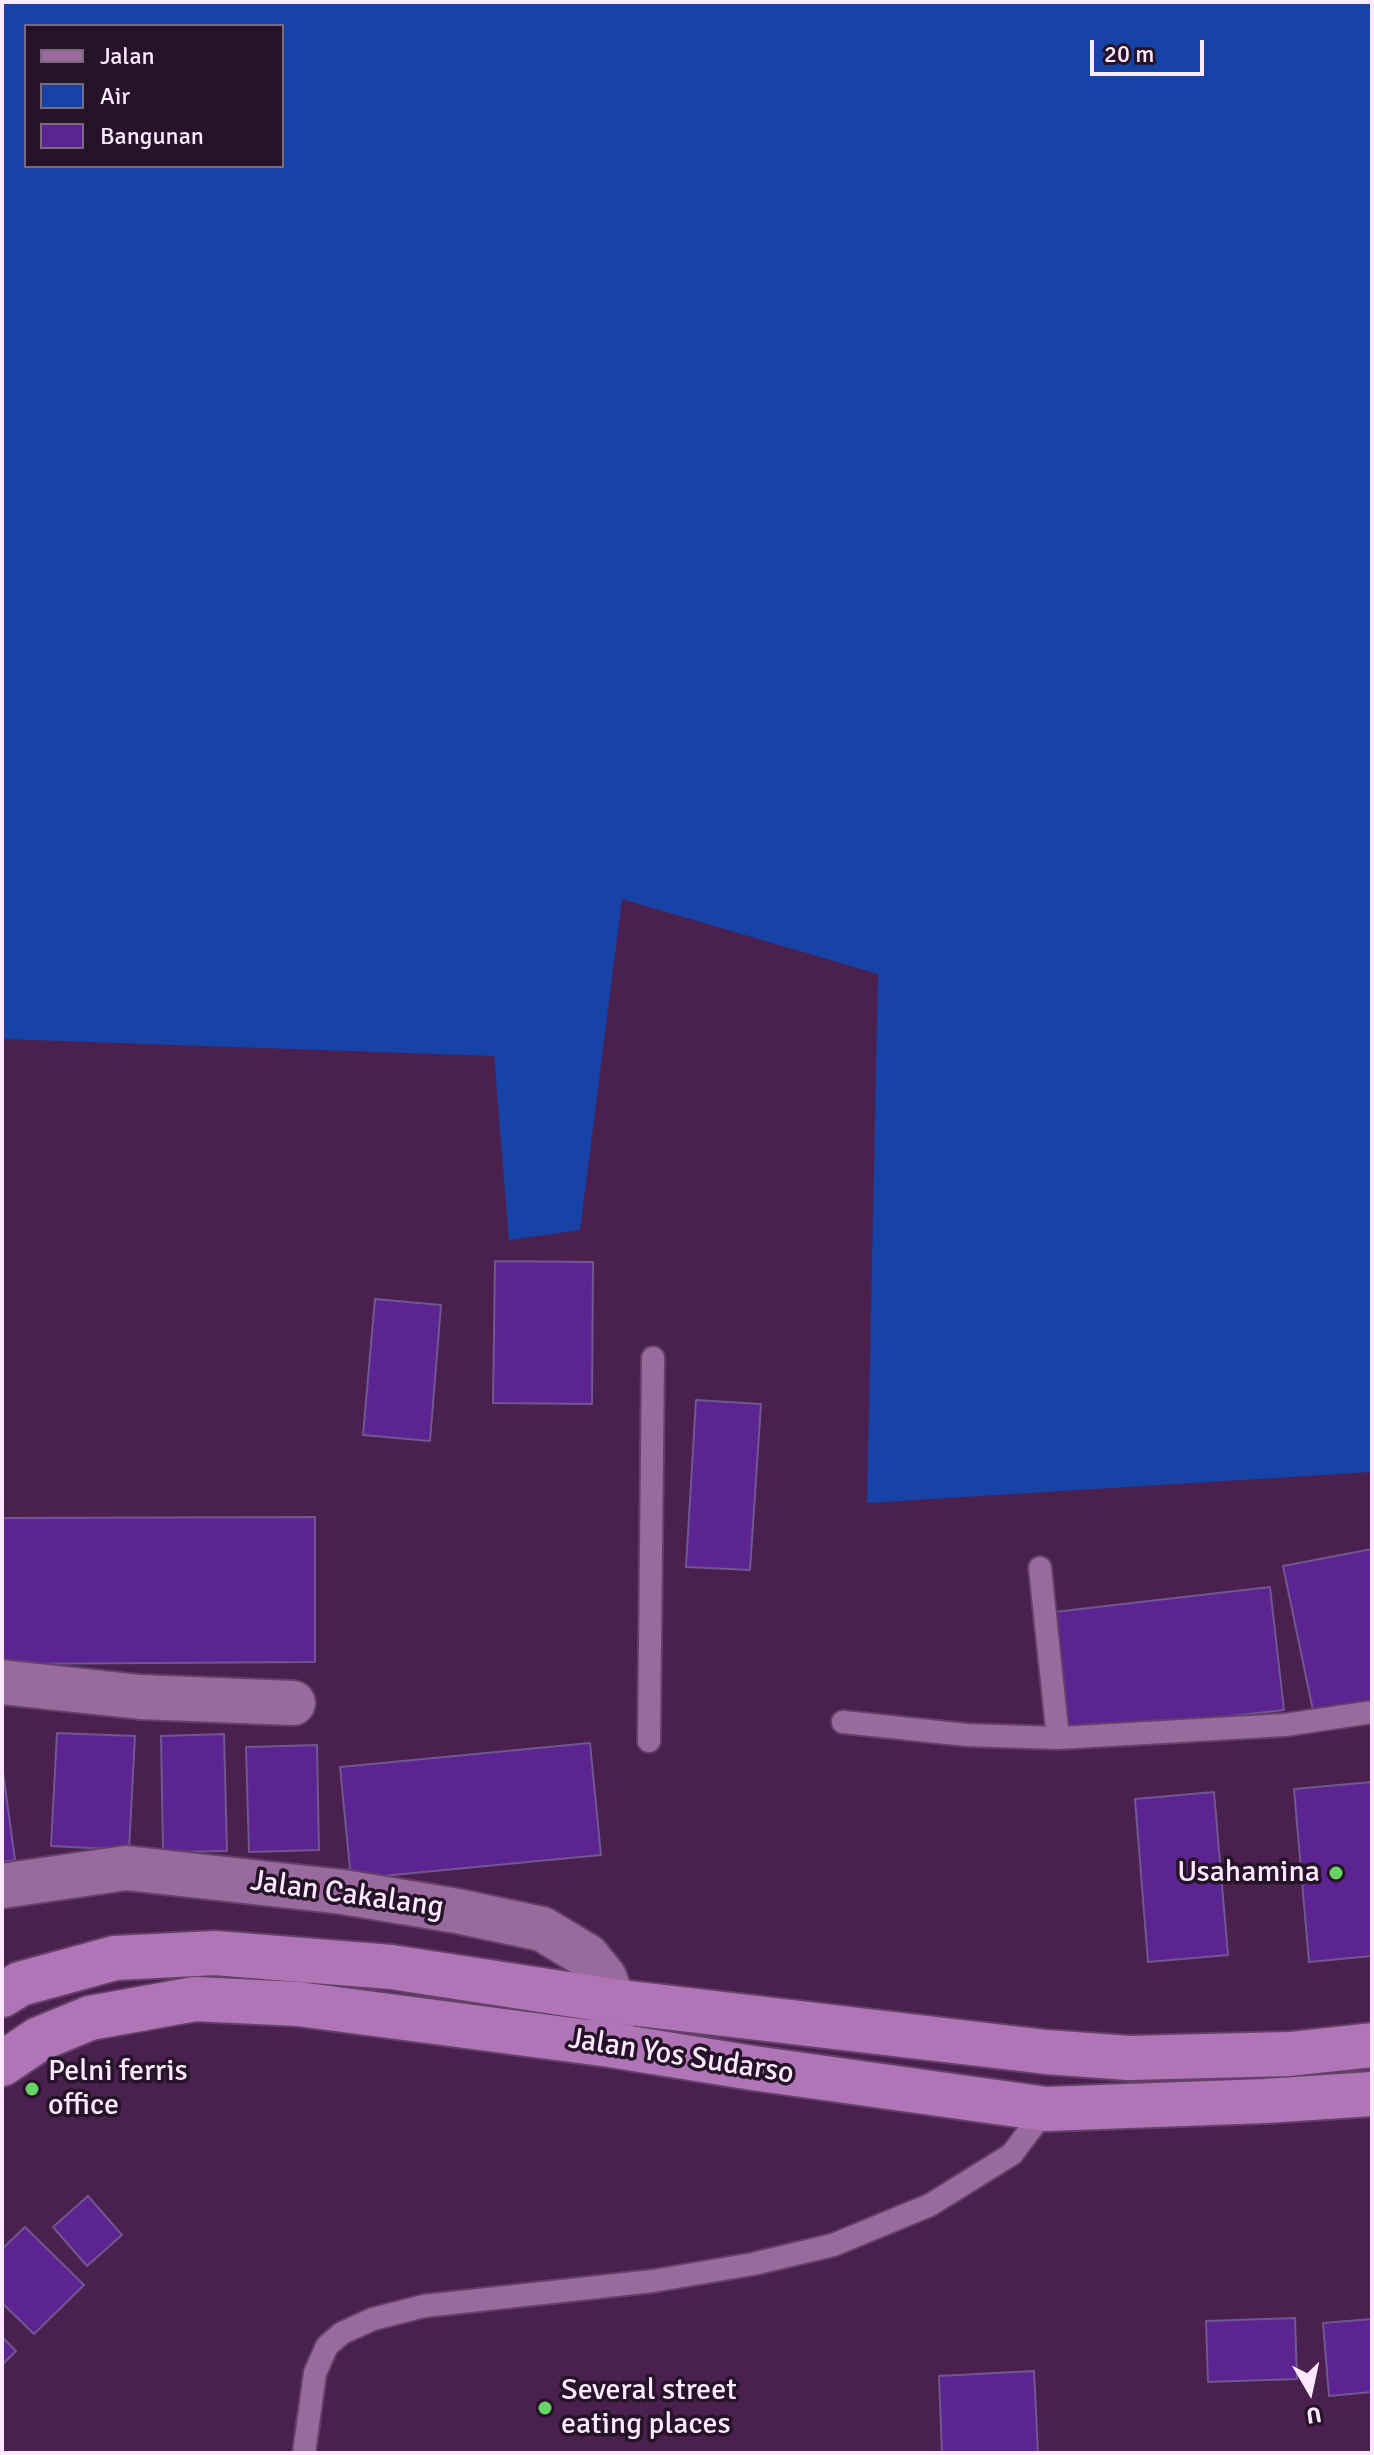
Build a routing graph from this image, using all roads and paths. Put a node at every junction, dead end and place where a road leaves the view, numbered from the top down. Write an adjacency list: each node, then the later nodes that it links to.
1 (653, 1358): 8 (lane)
2 (1040, 1568): 7 (lane)
3 (2, 1682): 4 (street)
4 (293, 1703)
5 (1372, 1712): 7 (lane)
6 (843, 1722): 7 (lane)
7 (1058, 1738)
8 (649, 1741)
9 (2, 1886): 11 (street, Jalan Cakalang)
10 (2, 1995): 11 (highway, Jalan Yos Sudarso)
11 (613, 2001): 12 (street); 13 (highway, Jalan Yos Sudarso)
12 (610, 2045): 14 (highway, Jalan Yos Sudarso); 16 (highway, Jalan Yos Sudarso)
13 (1372, 2045)
14 (2, 2064)
15 (1372, 2094): 16 (highway, Jalan Yos Sudarso)
16 (1046, 2109): 17 (lane)
17 (304, 2453)

